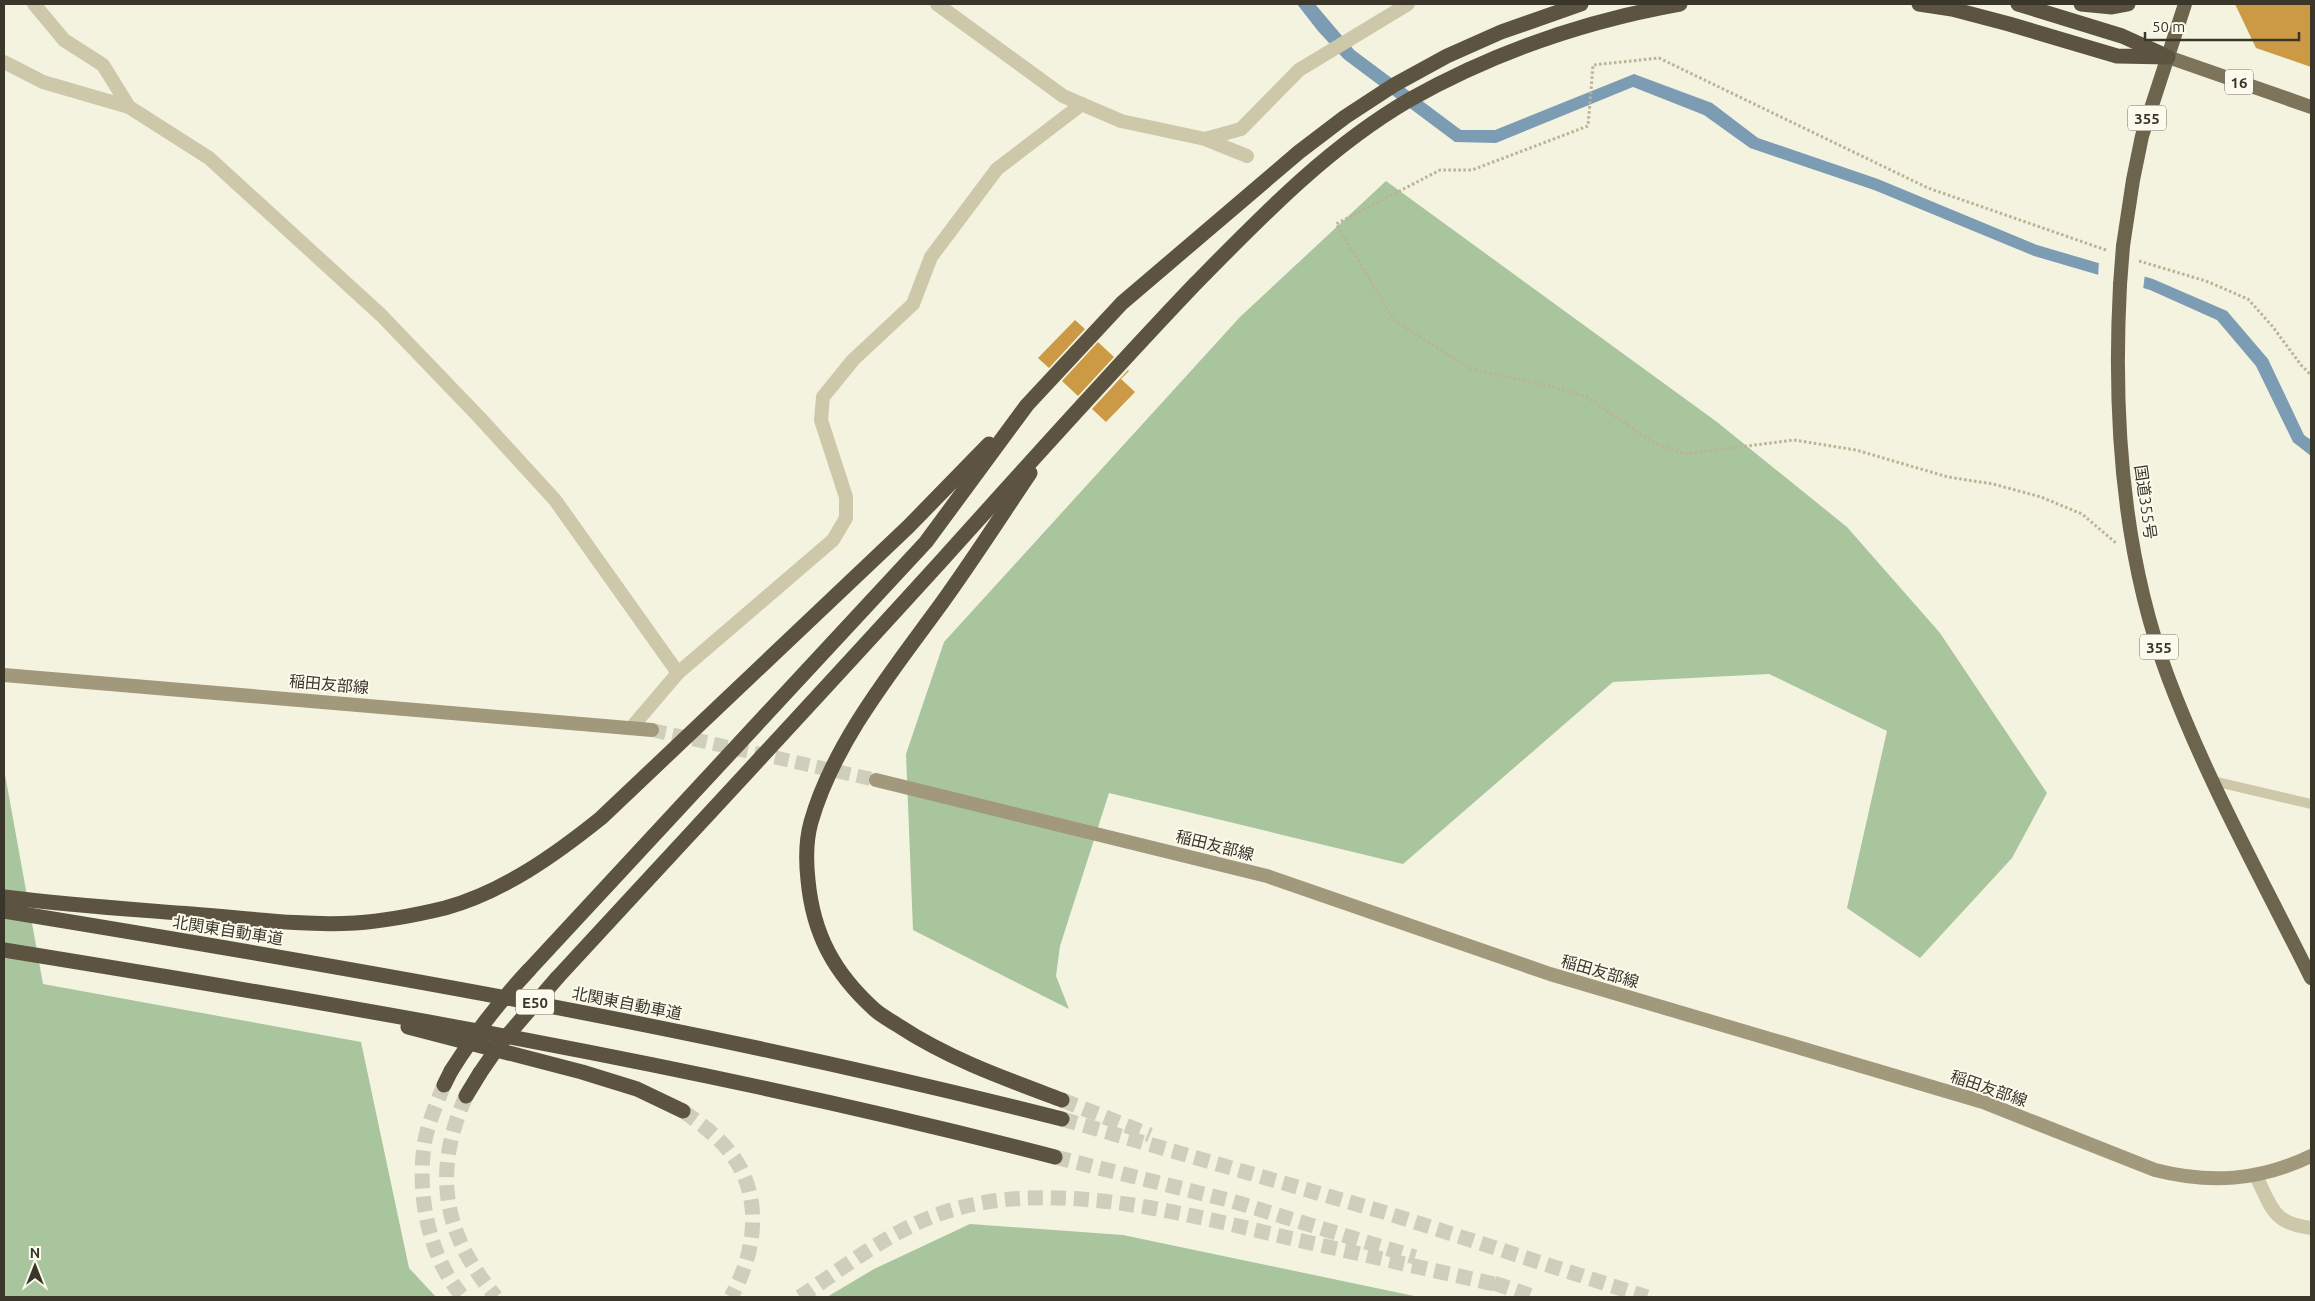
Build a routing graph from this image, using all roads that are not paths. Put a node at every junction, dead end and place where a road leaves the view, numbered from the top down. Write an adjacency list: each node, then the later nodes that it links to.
1 (34, 4): 15 (street)
2 (938, 4): 13 (street)
3 (1408, 4): 16 (street)
4 (1581, 4): 18 (highway)
5 (1680, 4): 19 (highway)
6 (1919, 4): 11 (highway)
7 (2018, 4): 11 (highway)
8 (2081, 4): 9 (highway)
9 (2128, 4)
10 (2185, 4): 11 (highway, 国道355号 / 355)
11 (2168, 57): 14 (main road, 16); 25 (highway, 国道355号 / 355, bridge)
12 (4, 62): 15 (street)
13 (1082, 104): 16 (street); 20 (street)
14 (2311, 106)
15 (129, 107): 20 (street)
16 (1205, 139): 17 (street)
17 (1247, 156)
18 (1027, 405): 27 (highway); 32 (highway, bridge)
19 (1058, 430): 33 (highway, bridge); 34 (highway)
20 (678, 674): 22 (street)
21 (4, 675): 22 (main road, 稲田友部線)
22 (631, 728): 23 (main road, 稲田友部線)
23 (652, 730)
24 (876, 780): 39 (main road, 稲田友部線)
25 (2213, 781): 26 (lane); 30 (highway, 国道355号 / 355)
26 (2311, 804)
27 (4, 897)
28 (4, 911): 36 (highway, 北関東自動車道 / E50)
29 (4, 950): 31 (highway, E50)
30 (2311, 978)
31 (286, 996): 35 (highway); 38 (highway, E50)
32 (444, 1085)
33 (466, 1096)
34 (1062, 1100)
35 (683, 1111)
36 (1062, 1119)
37 (2311, 1156): 39 (main road, 稲田友部線)
38 (1055, 1157)
39 (2256, 1176): 40 (street)
40 (2311, 1228)

